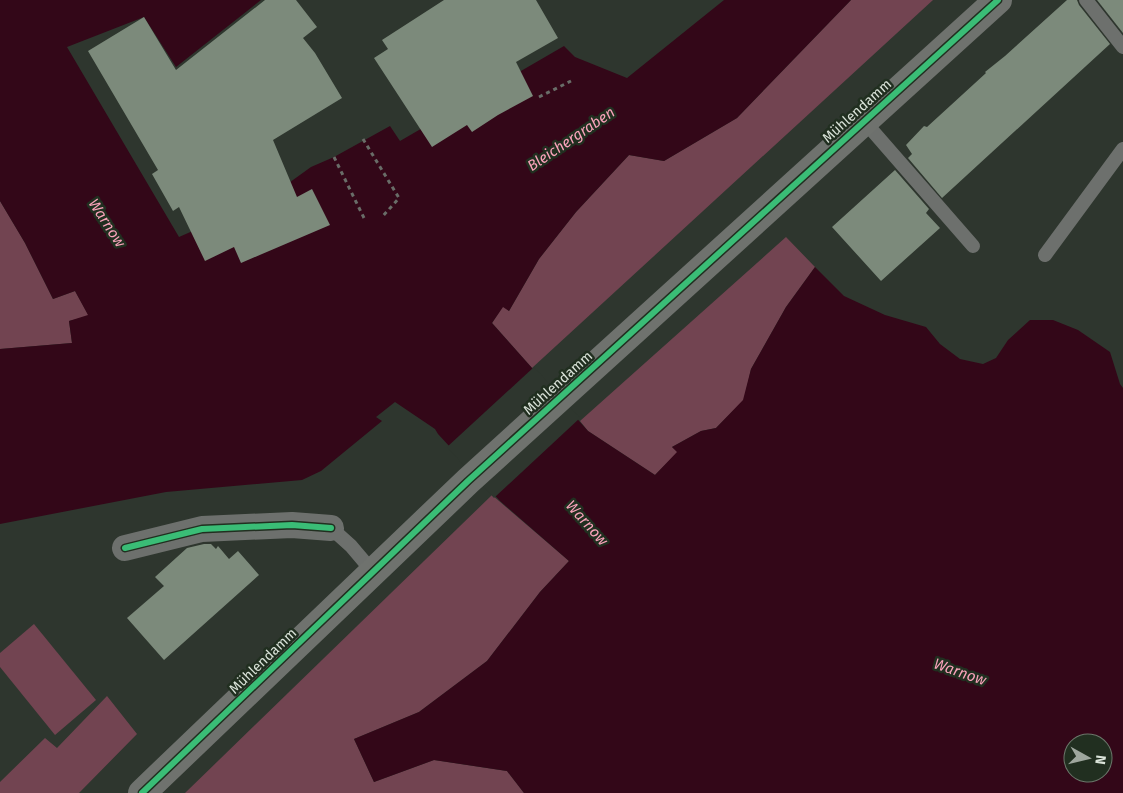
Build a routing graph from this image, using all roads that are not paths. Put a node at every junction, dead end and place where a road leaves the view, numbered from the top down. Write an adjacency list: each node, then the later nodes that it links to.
1 (998, 0): 4 (main road, Mühlendamm)
2 (1086, 0): 3 (lane)
3 (1123, 47)
4 (864, 121): 6 (lane); 10 (main road, Mühlendamm)
5 (1123, 149): 7 (lane)
6 (973, 246)
7 (1045, 255)
8 (331, 528): 9 (street); 10 (lane)
9 (125, 548)
10 (373, 572): 11 (main road, Mühlendamm)
11 (142, 793)

